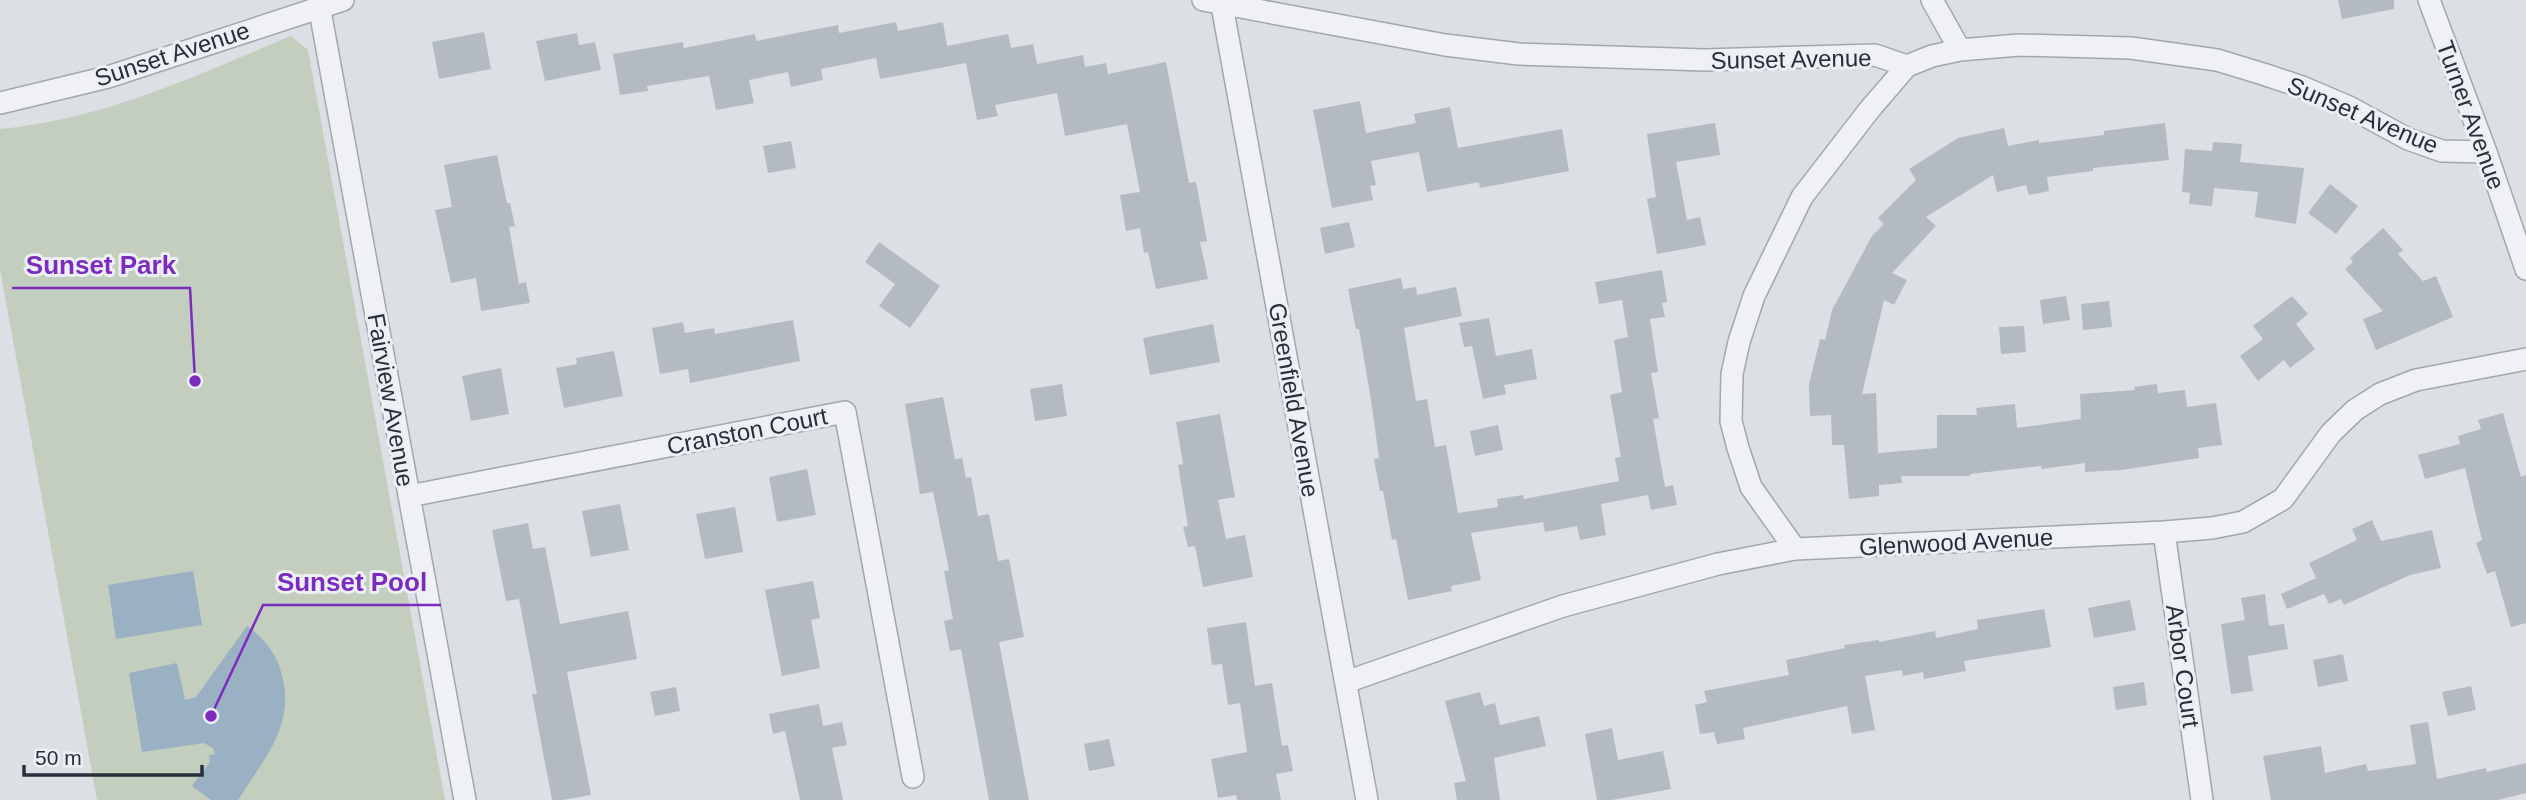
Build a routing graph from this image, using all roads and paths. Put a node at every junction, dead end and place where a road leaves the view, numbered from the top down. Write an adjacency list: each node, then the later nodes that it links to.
1 (343, 0): 5 (street, Sunset Avenue)
2 (1932, 0): 6 (street)
3 (2429, 0): 9 (street, Turner Avenue)
4 (1215, 1): 7 (street, Sunset Avenue); 15 (street, Greenfield Avenue)
5 (318, 3): 8 (street, Sunset Avenue); 12 (street, Fairview Avenue)
6 (1960, 50): 7 (street, Sunset Avenue); 9 (street, Sunset Avenue)
7 (1907, 66): 14 (street)
8 (0, 103)
9 (2486, 152): 10 (street, Turner Avenue)
10 (2526, 269)
11 (2526, 359): 13 (street, Glenwood Avenue)
12 (409, 496): 16 (street, Cranston Court); 17 (street, Fairview Avenue)
13 (2164, 532): 14 (street, Glenwood Avenue); 19 (street, Arbor Court)
14 (1795, 549): 15 (street, Glenwood Avenue)
15 (1346, 682): 18 (street, Greenfield Avenue)
16 (913, 777)
17 (465, 800)
18 (1367, 800)
19 (2202, 800)

